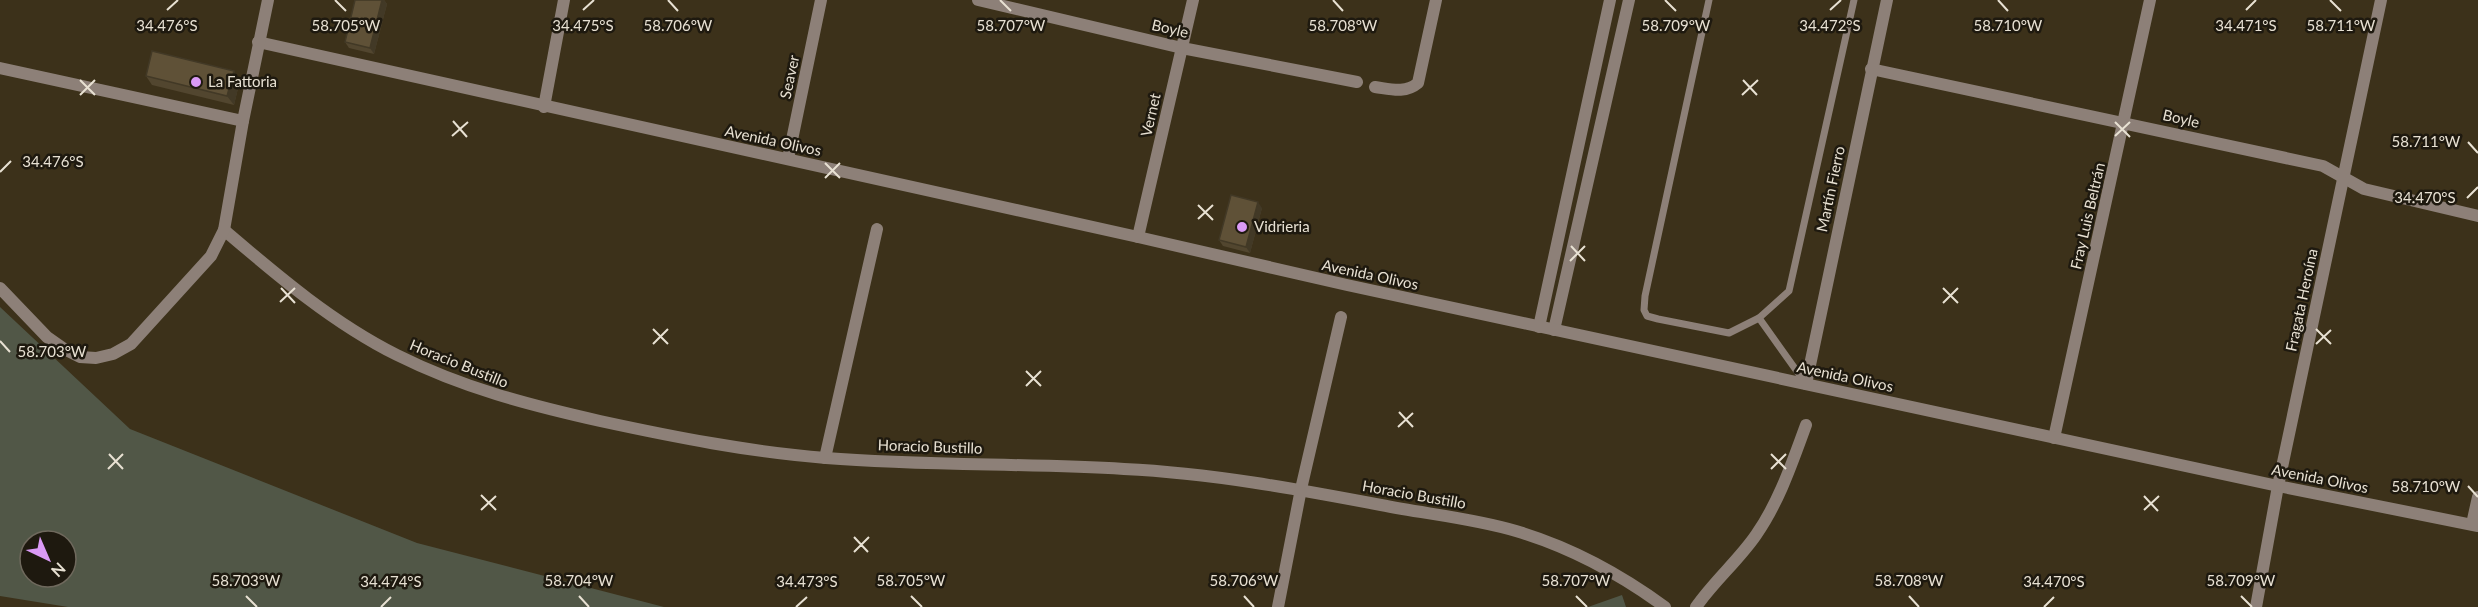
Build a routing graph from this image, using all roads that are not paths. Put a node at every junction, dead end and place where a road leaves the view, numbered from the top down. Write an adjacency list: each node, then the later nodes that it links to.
1 (268, 0): 14 (street)
2 (564, 0): 21 (street)
3 (821, 0): 25 (street, Seaver)
4 (978, 0): 15 (street, Boyle)
5 (1193, 0): 15 (street, Vernet)
6 (1436, 0): 19 (street)
7 (1610, 0): 20 (street)
8 (1629, 0): 22 (street)
9 (1709, 0): 33 (lane)
10 (1854, 0): 33 (lane)
11 (1887, 0): 17 (street, Martín Fierro)
12 (2150, 0): 24 (street, Fray Luis Beltrán)
13 (2381, 0): 26 (street, Fragata Heroína)
14 (258, 42): 21 (street, Avenida Olivos); 23 (street)
15 (1182, 48): 18 (street, Boyle); 30 (street, Vernet)
16 (0, 68): 23 (street)
17 (1871, 69): 24 (street, Boyle); 36 (street, Martín Fierro)
18 (1357, 82)
19 (1375, 87)
20 (1588, 104): 22 (street); 34 (street)
21 (544, 107): 25 (street, Avenida Olivos)
22 (1604, 108): 35 (street)
23 (243, 121): 29 (street)
24 (2125, 122): 26 (street, Boyle); 38 (street, Fray Luis Beltrán)
25 (788, 159): 30 (street, Avenida Olivos)
26 (2344, 177): 27 (street, Boyle); 40 (street, Fragata Heroína)
27 (2478, 216)
28 (877, 229): 39 (street)
29 (224, 230): 31 (street); 39 (street, Horacio Bustillo)
30 (1138, 237): 34 (street, Avenida Olivos)
31 (0, 288)
32 (1341, 317): 41 (street)
33 (1759, 318): 36 (lane)
34 (1539, 327): 35 (street, Avenida Olivos)
35 (1554, 330): 36 (street, Avenida Olivos)
36 (1806, 384): 38 (street, Avenida Olivos)
37 (1806, 425): 46 (street)
38 (2054, 438): 40 (street, Avenida Olivos)
39 (825, 458): 41 (street, Horacio Bustillo)
40 (2278, 486): 43 (street, Avenida Olivos); 47 (street, Fragata Heroína)
41 (1301, 489): 44 (street); 45 (street, Horacio Bustillo)
42 (2478, 497): 43 (street)
43 (2475, 525)
44 (1278, 607)
45 (1665, 607)
46 (1696, 607)
47 (2256, 607)

